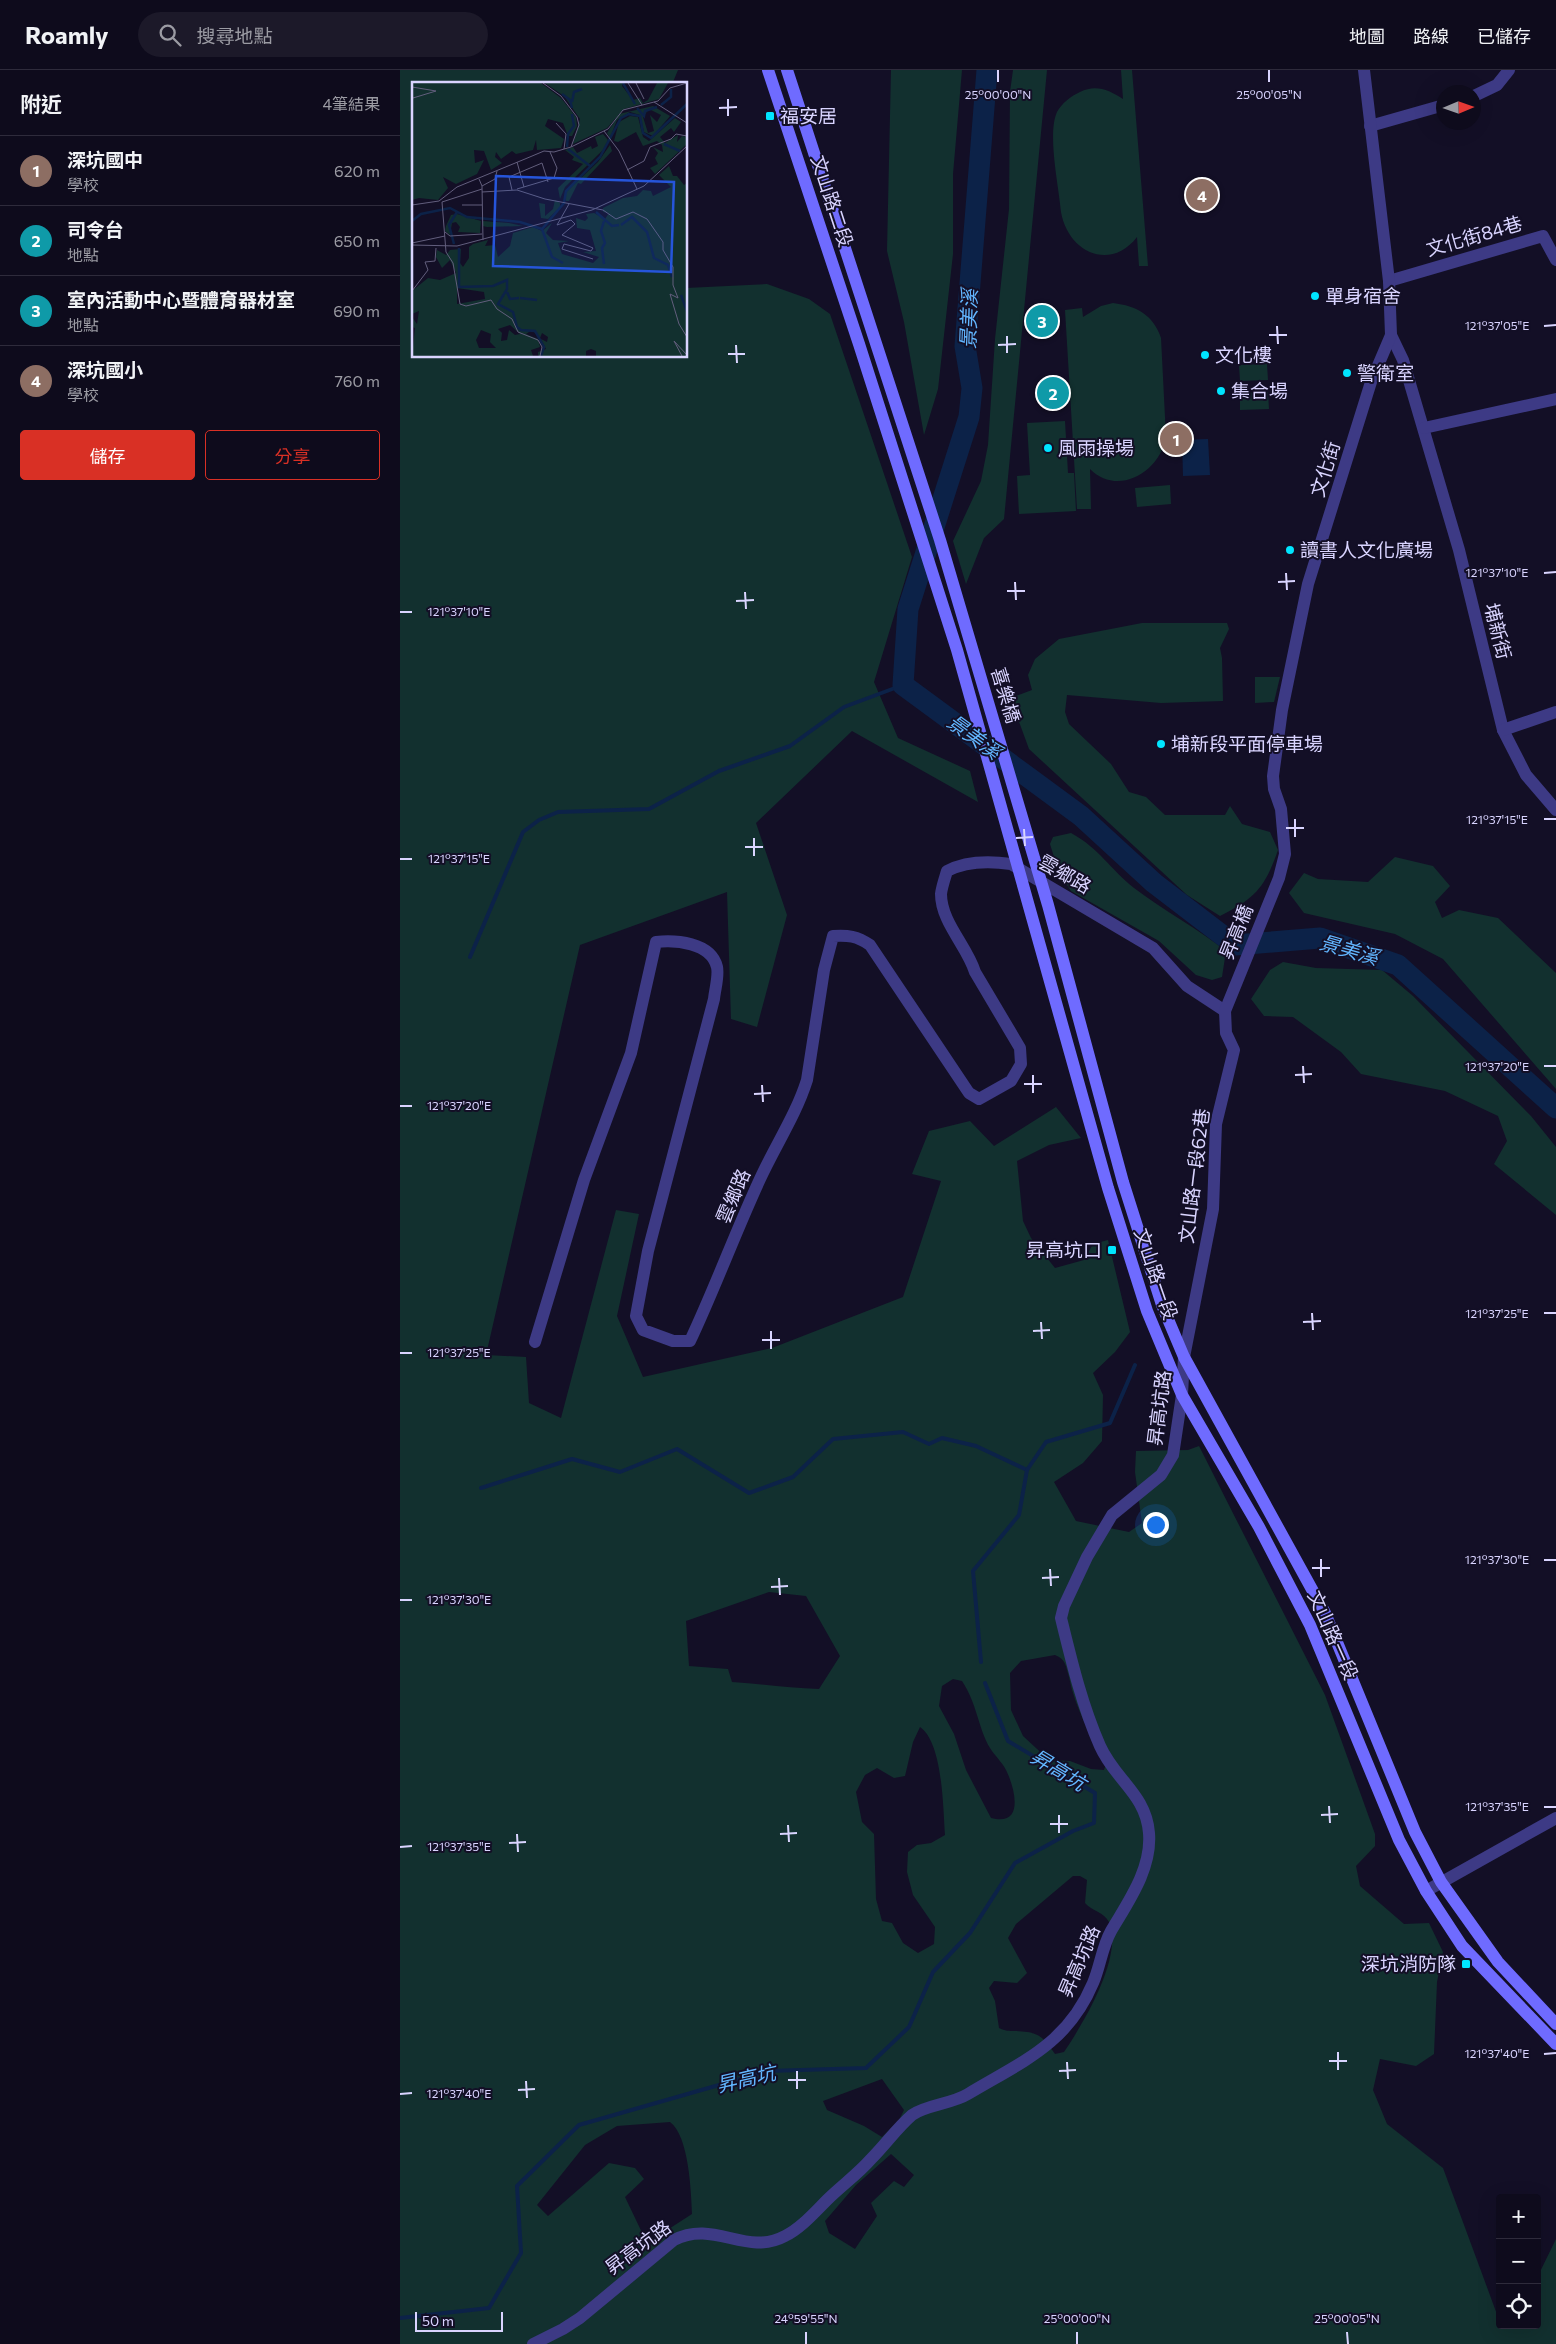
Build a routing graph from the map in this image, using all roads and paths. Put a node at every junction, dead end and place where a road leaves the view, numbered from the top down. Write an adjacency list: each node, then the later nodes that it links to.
1 (768, 70): 12 (main road, 文山路二段)
2 (787, 70): 11 (main road, 文山路二段)
3 (1364, 70): 7 (street, 文化街)
4 (1509, 70): 5 (street)
5 (1481, 93)
6 (1436, 107): 7 (street)
7 (1370, 126): 9 (street, 文化街)
8 (1556, 260): 9 (street, 文化街84巷)
9 (1389, 281): 10 (street, 文化街)
10 (1390, 335): 14 (street, 埔新街); 18 (street, 文化街)
11 (874, 336): 20 (main road, 喜樂橋)
12 (859, 344): 21 (main road, 喜樂橋)
13 (1556, 399): 14 (street)
14 (1424, 428): 16 (street, 埔新街)
15 (1556, 712): 16 (street)
16 (1503, 730): 17 (street, 埔新街)
17 (1556, 810)
18 (1279, 878): 19 (street, 昇高橋)
19 (1227, 1006): 22 (street, 雲鄉路); 23 (street, 文山路一段62巷)
20 (1107, 1125): 23 (main road, 文山路一段)
21 (1091, 1128): 24 (main road, 文山路一段)
22 (535, 1342)
23 (1184, 1357): 24 (street, 昇高坑路); 26 (main road, 文山路一段)
24 (1182, 1395): 27 (main road, 文山路一段); 30 (street, 昇高坑路)
25 (1556, 1818): 26 (street)
26 (1441, 1882): 27 (street); 28 (main road, 文山路一段)
27 (1426, 1891): 29 (main road, 文山路一段)
28 (1556, 2024)
29 (1556, 2044)
30 (532, 2344)

